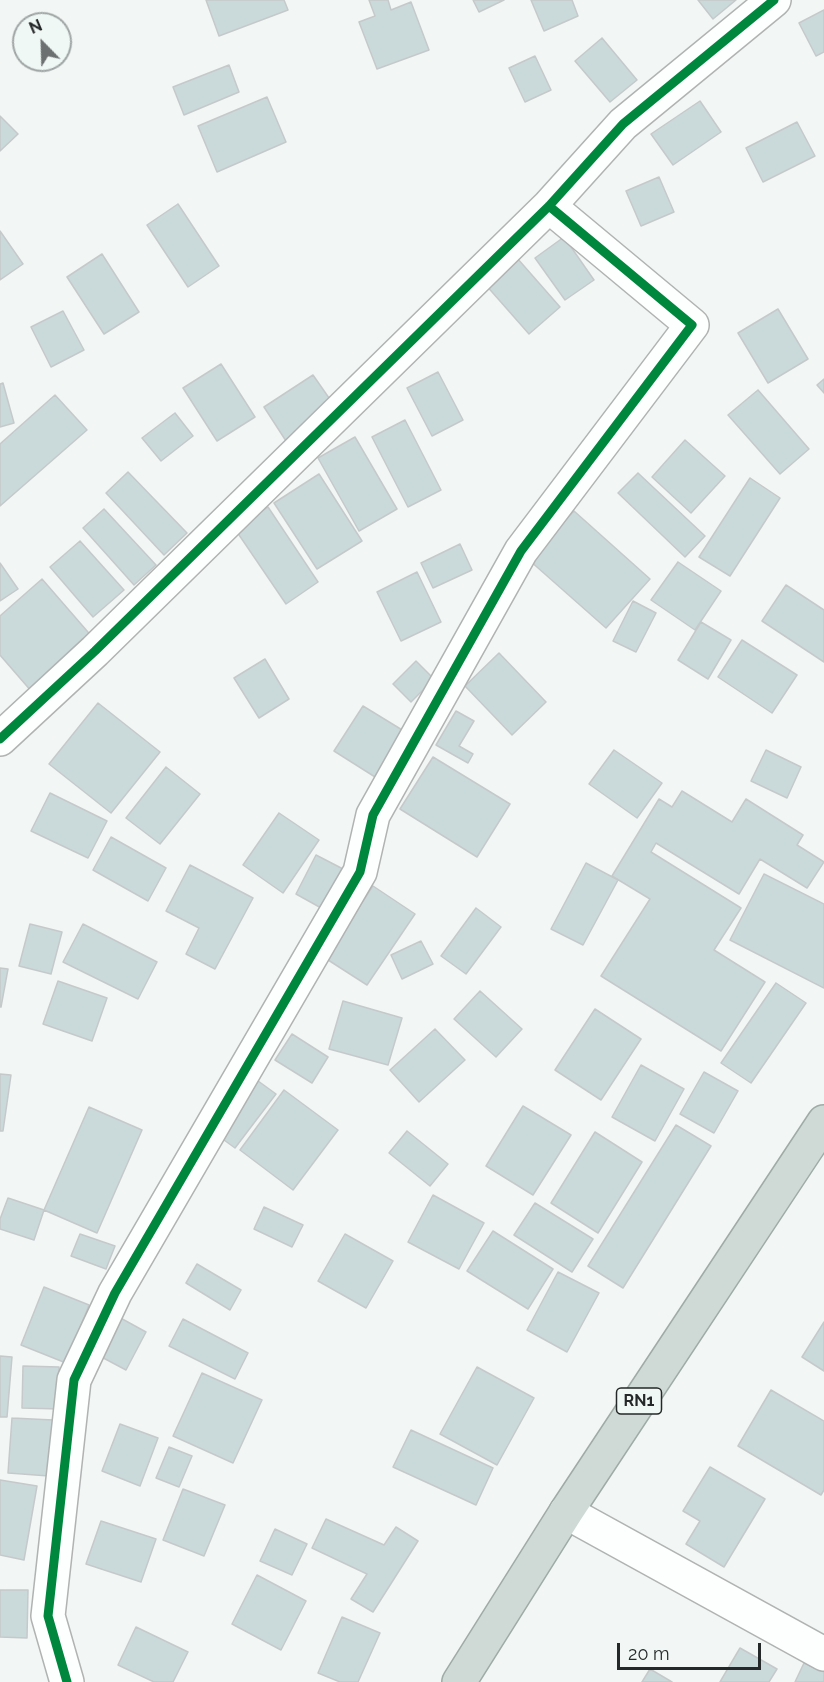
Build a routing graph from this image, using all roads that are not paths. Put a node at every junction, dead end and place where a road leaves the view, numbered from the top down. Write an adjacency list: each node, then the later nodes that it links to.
1 (774, 0): 2 (street)
2 (549, 206): 3 (street); 7 (street)
3 (0, 739)
4 (824, 1122): 5 (highway, RN1)
5 (566, 1512): 6 (street); 8 (highway, RN1)
6 (824, 1654)
7 (67, 1682)
8 (459, 1682)

